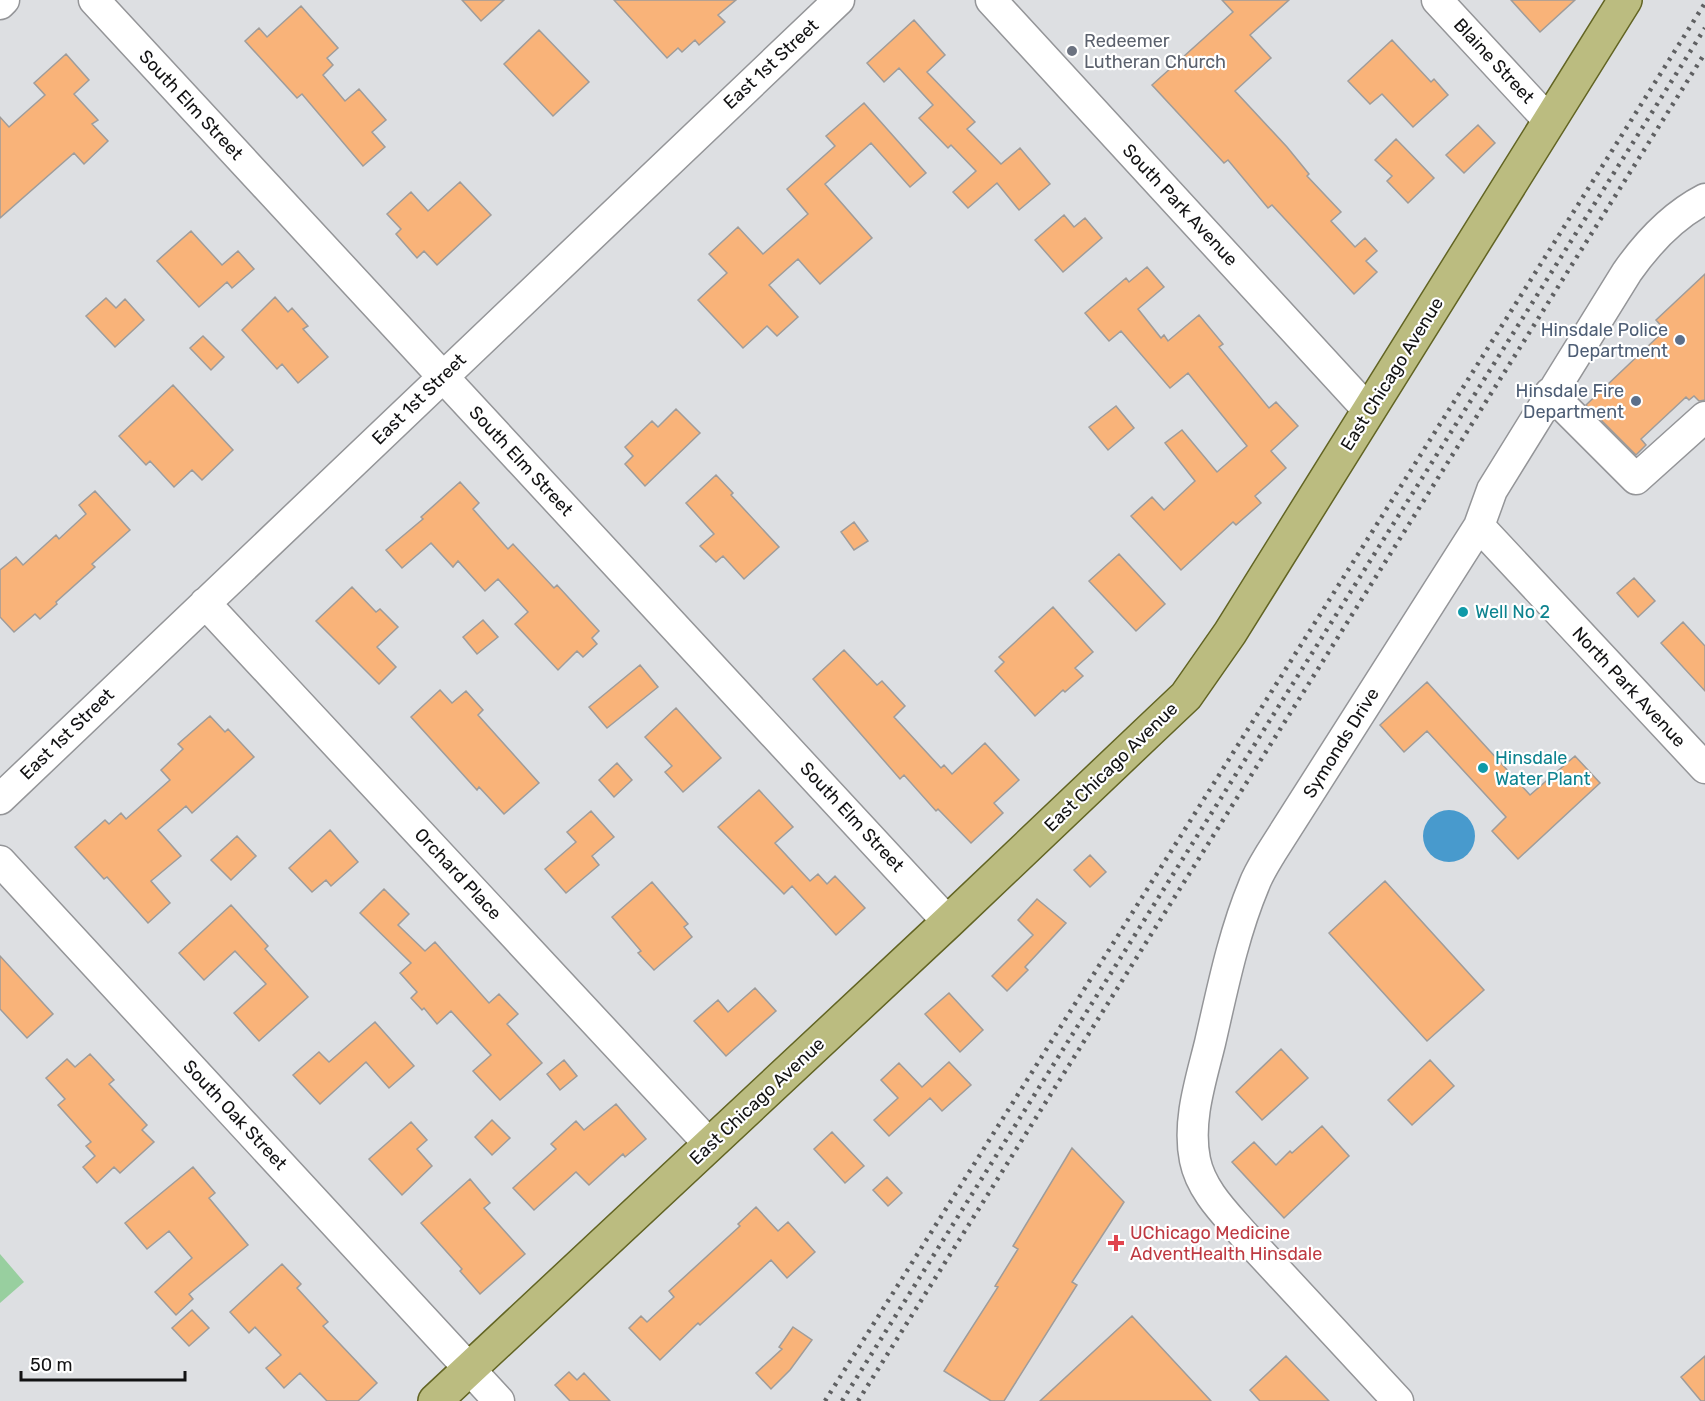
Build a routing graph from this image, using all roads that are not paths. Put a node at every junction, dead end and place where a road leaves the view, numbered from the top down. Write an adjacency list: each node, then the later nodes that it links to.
1 (4, 0): 7 (street)
2 (94, 0): 10 (street, South Elm Street)
3 (839, 0): 10 (street, East 1st Street)
4 (991, 0): 12 (street, South Park Avenue)
5 (1437, 0): 8 (street, Blaine Street)
6 (1625, 0): 8 (main road, East Chicago Avenue)
7 (0, 4)
8 (1550, 122): 12 (main road, East Chicago Avenue)
9 (1705, 199): 11 (street, Symonds Drive)
10 (442, 376): 15 (street, East 1st Street); 19 (street, South Elm Street)
11 (1550, 393): 13 (street); 14 (street, Symonds Drive)
12 (1368, 410): 19 (main road, East Chicago Avenue)
13 (1705, 417)
14 (1479, 526): 16 (street, North Park Avenue); 24 (street, Symonds Drive)
15 (205, 603): 17 (street, East 1st Street); 20 (street, Orchard Place)
16 (1703, 761)
17 (0, 799)
18 (0, 861): 21 (street, South Oak Street)
19 (948, 922): 20 (main road, East Chicago Avenue)
20 (710, 1145): 21 (main road, East Chicago Avenue)
21 (470, 1369): 22 (main road, East Chicago Avenue); 23 (street, South Oak Street)
22 (435, 1401)
23 (499, 1401)
24 (1398, 1401)

